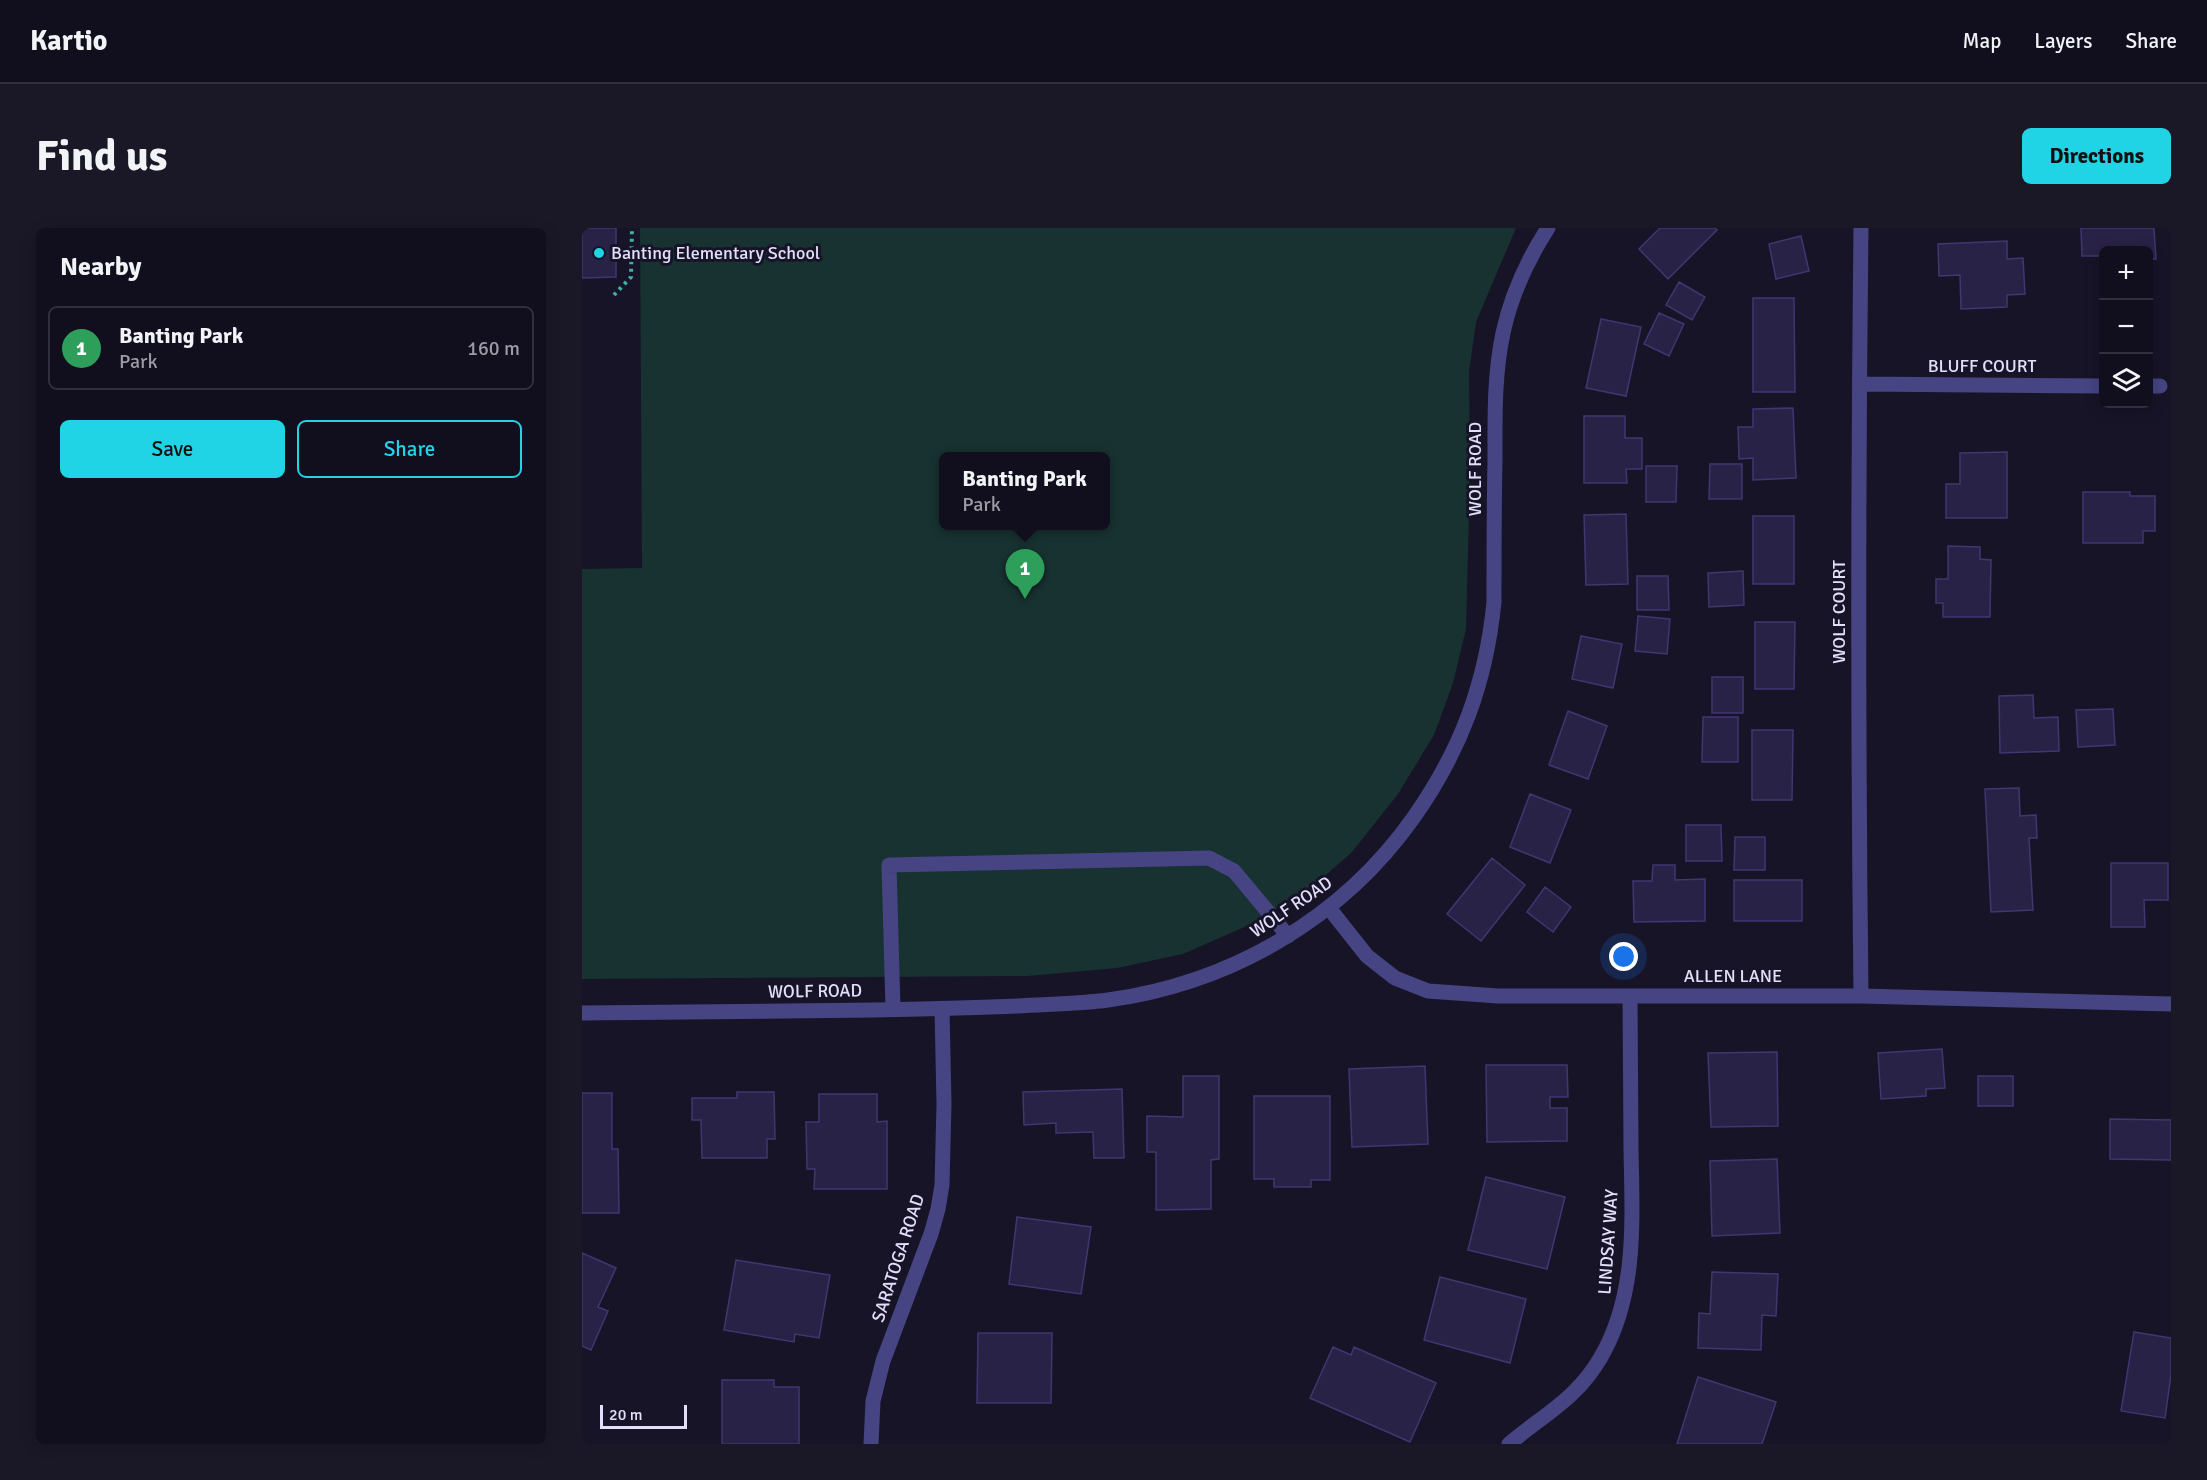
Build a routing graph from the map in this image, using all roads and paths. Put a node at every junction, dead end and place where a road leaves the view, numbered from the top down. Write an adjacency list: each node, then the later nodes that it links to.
1 (632, 228): 4 (path)
2 (1548, 228): 7 (street, WOLF ROAD)
3 (1861, 228): 5 (street, WOLF COURT)
4 (614, 295)
5 (1861, 384): 6 (street, BLUFF COURT); 10 (street, WOLF COURT)
6 (2099, 386)
7 (1329, 908): 8 (street, WOLF ROAD); 9 (street, ALLEN LANE)
8 (1288, 936): 12 (street); 13 (street, WOLF ROAD)
9 (1630, 996): 10 (street, ALLEN LANE); 16 (street, LINDSAY WAY)
10 (1861, 996): 11 (street, ALLEN LANE)
11 (2171, 1004)
12 (893, 1009): 13 (street, WOLF ROAD); 14 (street, WOLF ROAD)
13 (942, 1009): 15 (street, SARATOGA ROAD)
14 (582, 1013)
15 (871, 1444)
16 (1509, 1444)

